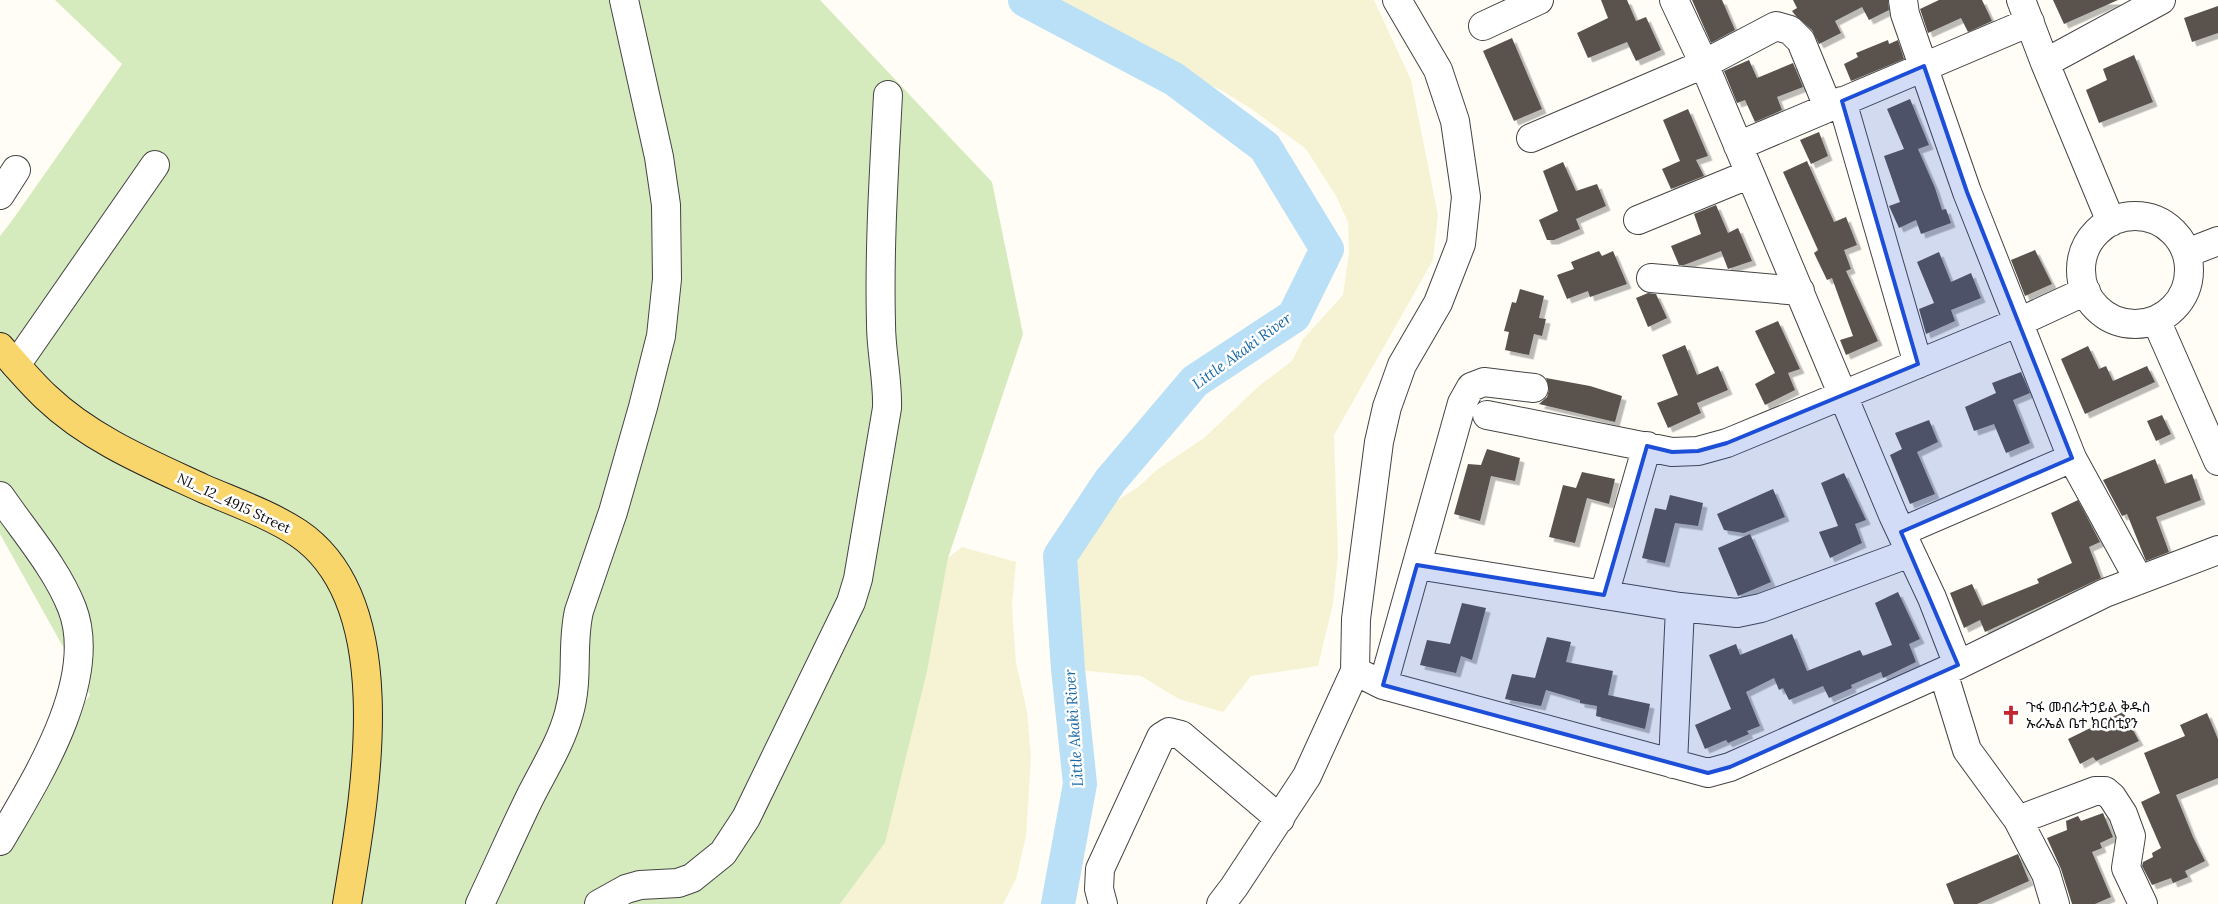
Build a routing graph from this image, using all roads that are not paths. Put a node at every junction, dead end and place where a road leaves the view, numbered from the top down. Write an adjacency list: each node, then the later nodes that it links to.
1 (624, 0): 54 (street)
2 (1397, 0): 45 (street)
3 (1539, 0): 8 (street)
4 (1674, 0): 10 (street)
5 (1902, 0): 11 (street)
6 (2154, 2): 9 (street)
7 (2026, 11): 9 (street); 11 (street)
8 (1483, 26)
9 (2045, 63): 21 (street)
10 (1704, 64): 13 (street); 14 (street); 15 (street)
11 (1924, 66): 13 (street); 28 (street)
12 (888, 95): 51 (street)
13 (1835, 104): 15 (street); 30 (street)
14 (1531, 138)
15 (1738, 146): 18 (street)
16 (155, 165): 29 (street)
17 (16, 170): 19 (street)
18 (1750, 174): 20 (street); 25 (street)
19 (0, 194)
20 (1638, 220)
21 (2111, 222): 23 (street); 26 (street)
22 (2218, 241): 23 (street)
23 (2186, 253): 27 (street)
24 (1651, 278): 25 (street)
25 (1800, 291): 32 (street)
26 (2086, 291): 27 (street); 28 (street)
27 (2156, 320): 36 (street)
28 (2019, 322): 30 (street); 35 (street)
29 (5, 358): 52 (main road, NL_12_4915 Street); 53 (main road, NL_12_4915 Street)
30 (1918, 364): 32 (street)
31 (1534, 388): 40 (street)
32 (1844, 394): 34 (street); 38 (street)
33 (1487, 415): 34 (street)
34 (1647, 446): 42 (street)
35 (2072, 458): 38 (street); 41 (street)
36 (2218, 461)
37 (0, 496): 50 (street)
38 (1906, 542): 43 (street); 44 (street)
39 (2218, 550): 41 (street)
40 (1417, 565): 42 (street); 46 (street)
41 (2139, 580): 44 (street)
42 (1604, 595): 43 (street)
43 (1680, 607): 47 (street)
44 (1950, 669): 47 (street); 49 (street)
45 (1355, 671): 46 (street); 48 (street)
46 (1383, 685): 47 (street)
47 (1673, 764)
48 (1280, 819): 56 (street); 57 (street)
49 (2018, 820): 58 (street); 59 (street)
50 (0, 841)
51 (640, 895): 55 (street)
52 (336, 904)
53 (347, 904)
54 (480, 904)
55 (599, 904)
56 (1103, 904)
57 (1220, 904)
58 (2055, 904)
59 (2143, 904)

